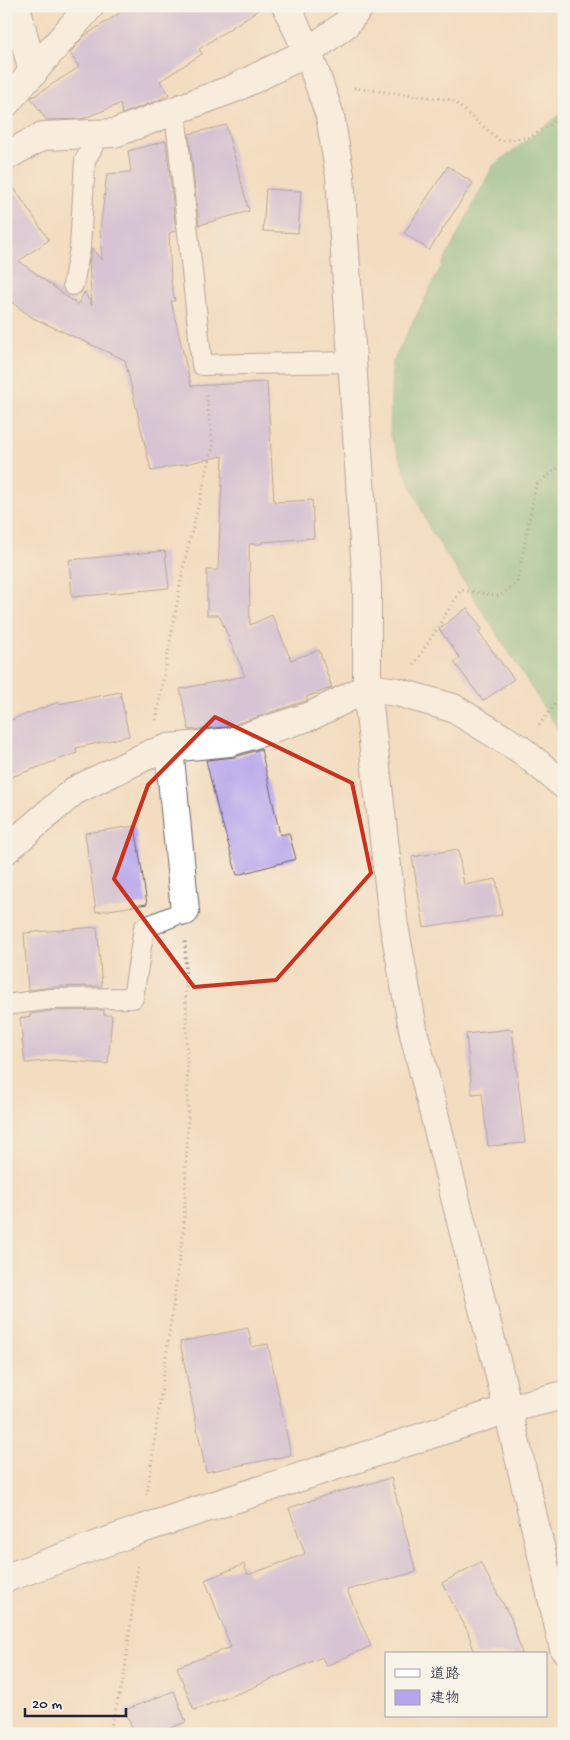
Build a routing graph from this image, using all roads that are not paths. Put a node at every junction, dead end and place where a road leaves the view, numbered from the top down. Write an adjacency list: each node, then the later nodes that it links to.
1 (16, 6): 6 (street)
2 (90, 6): 6 (street)
3 (286, 6): 5 (street)
4 (360, 6): 5 (street)
5 (308, 52): 8 (street); 12 (street)
6 (33, 73): 7 (street)
7 (6, 103)
8 (175, 111): 9 (street); 12 (lane)
9 (100, 134): 10 (street); 11 (lane)
10 (6, 156)
11 (73, 285)
12 (352, 362): 13 (street)
13 (367, 688): 14 (street); 15 (street); 20 (street)
14 (160, 751): 16 (street); 17 (street)
15 (564, 785)
16 (6, 850)
17 (185, 911): 18 (lane)
18 (6, 1005)
19 (564, 1395): 20 (street)
20 (508, 1409): 21 (street); 22 (street)
21 (6, 1578)
22 (564, 1649)

